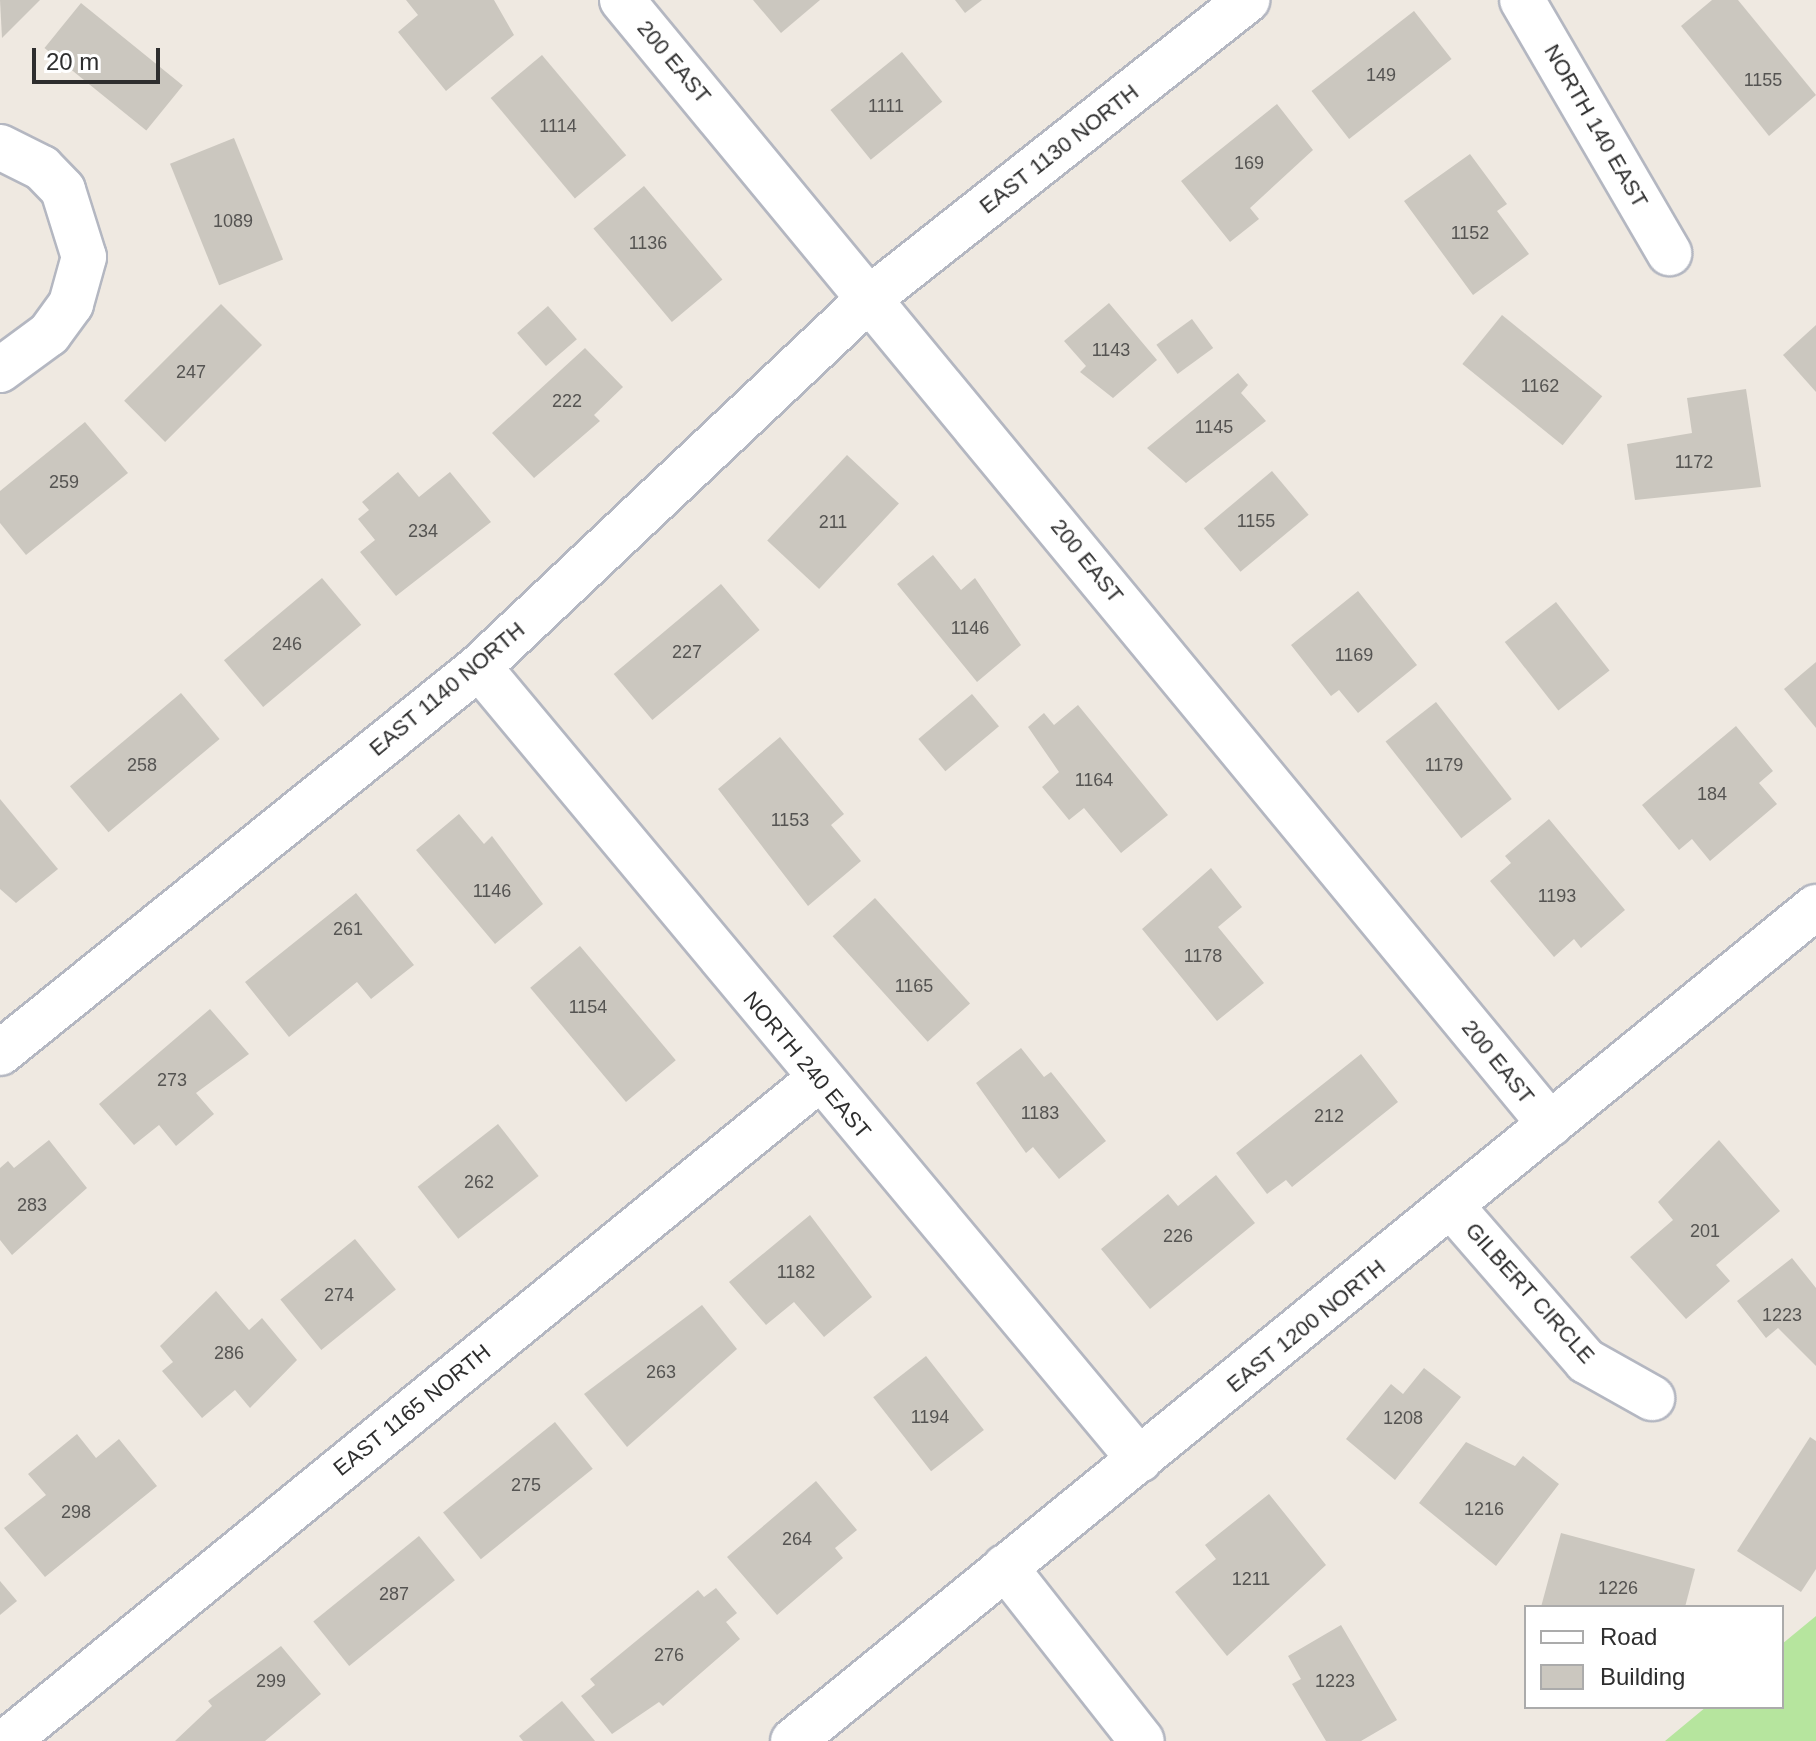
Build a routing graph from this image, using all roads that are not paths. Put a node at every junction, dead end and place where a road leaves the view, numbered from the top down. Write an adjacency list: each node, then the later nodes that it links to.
1 (622, 0): 6 (street, 200 EAST)
2 (1247, 0): 6 (street, EAST 1130 NORTH)
3 (1522, 0): 5 (street, NORTH 140 EAST)
4 (0, 147): 7 (street)
5 (1669, 253)
6 (870, 298): 8 (street, EAST 1140 NORTH); 12 (street, 200 EAST)
7 (0, 370)
8 (479, 667): 10 (street, EAST 1140 NORTH); 11 (street, NORTH 240 EAST)
9 (1816, 907): 12 (street, EAST 1200 NORTH)
10 (0, 1053)
11 (818, 1080): 15 (street, NORTH 240 EAST); 17 (street, EAST 1165 NORTH)
12 (1550, 1124): 13 (street, EAST 1200 NORTH)
13 (1453, 1208): 14 (street, GILBERT CIRCLE); 15 (street, EAST 1200 NORTH)
14 (1652, 1398)
15 (1140, 1460): 16 (street, EAST 1200 NORTH)
16 (1005, 1567): 18 (street, EAST 1200 NORTH); 19 (street)
17 (7, 1741)
18 (793, 1741)
19 (1142, 1741)

